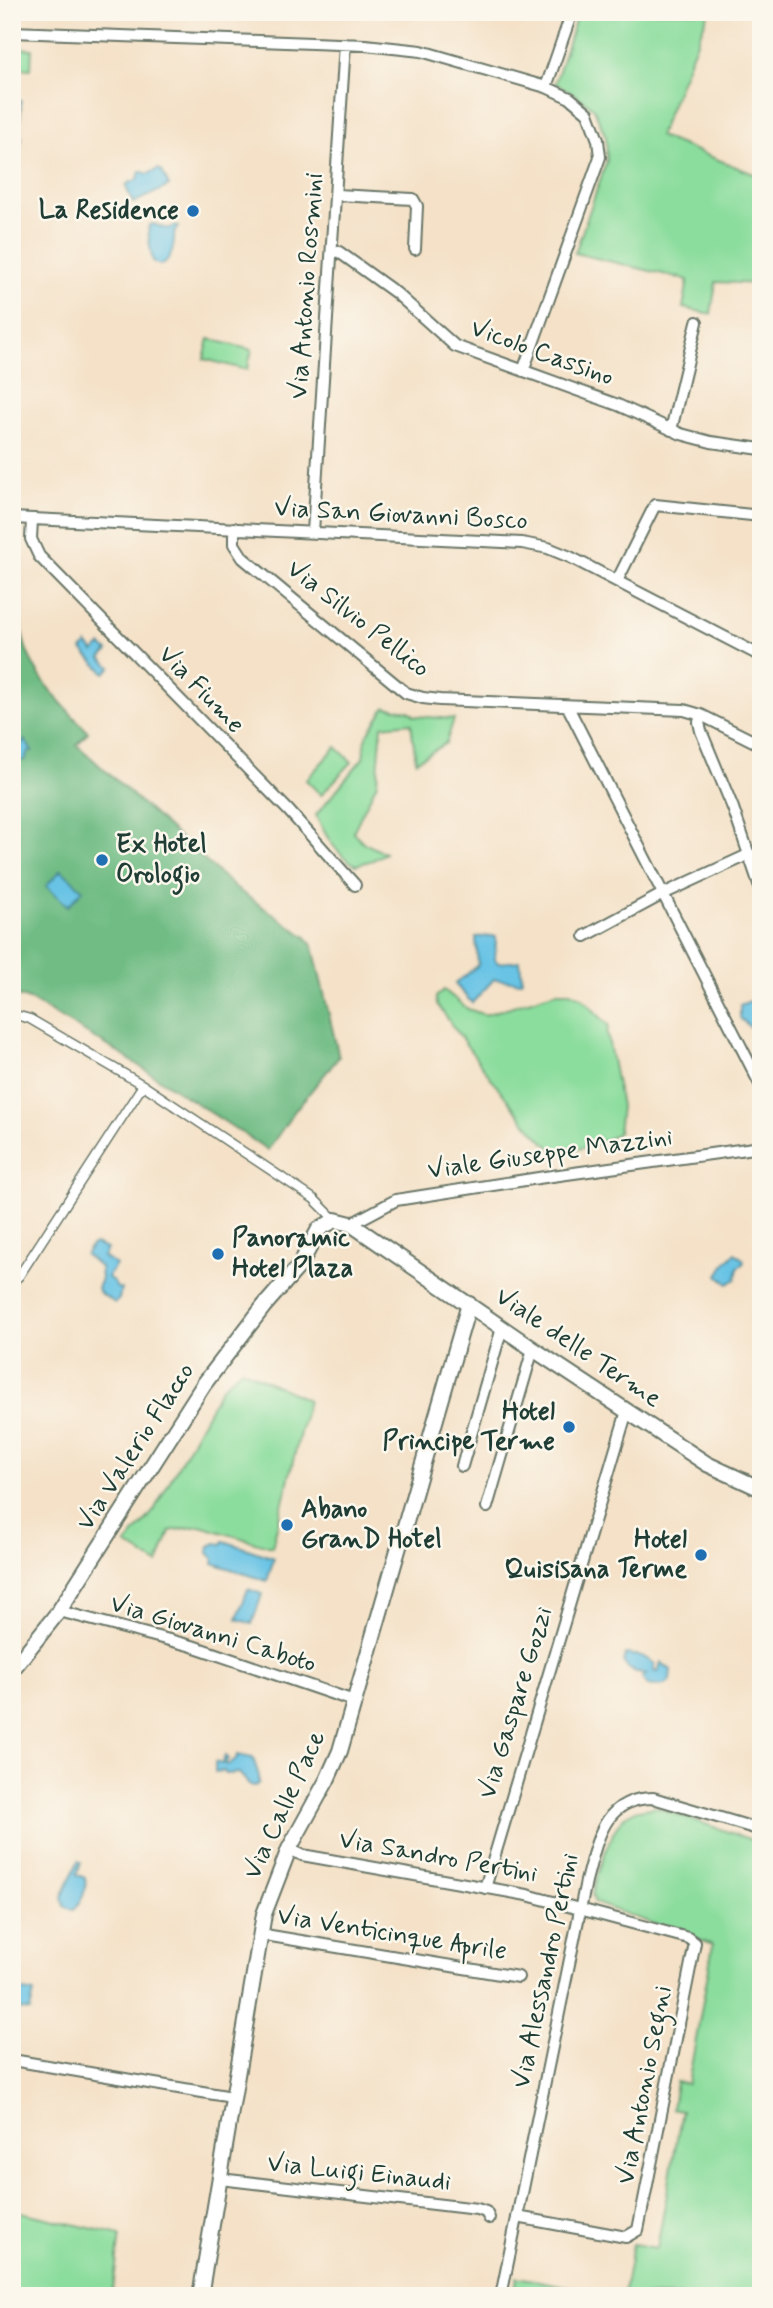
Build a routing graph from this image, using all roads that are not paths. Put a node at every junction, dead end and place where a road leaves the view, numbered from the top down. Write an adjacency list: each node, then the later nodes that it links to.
1 (572, 12): 4 (street)
2 (12, 32): 3 (street)
3 (345, 44): 4 (street); 5 (street, Via Antonio Rosmini)
4 (546, 88): 9 (street)
5 (337, 195): 6 (street); 7 (street, Via Antonio Rosmini)
6 (415, 249)
7 (333, 251): 9 (street, Vicolo Cassino); 16 (street, Via Antonio Rosmini)
8 (697, 322): 10 (street)
9 (523, 371): 10 (street, Vicolo Cassino)
10 (671, 430): 11 (street, Vicolo Cassino)
11 (761, 449)
12 (761, 516): 17 (street)
13 (12, 519): 14 (street, Via San Giovanni Bosco)
14 (32, 520): 15 (street, Via San Giovanni Bosco); 23 (street, Via Fiume)
15 (234, 528): 16 (street, Via San Giovanni Bosco); 19 (street, Via Silvio Pellico)
16 (313, 532): 17 (street, Via San Giovanni Bosco)
17 (617, 581): 18 (street, Via San Giovanni Bosco)
18 (761, 656)
19 (568, 707): 20 (street, Via Silvio Pellico); 25 (street)
20 (701, 715): 21 (street, Via Silvio Pellico); 22 (street)
21 (761, 745)
22 (750, 854): 24 (street); 25 (street)
23 (355, 885)
24 (761, 890)
25 (663, 894): 26 (street); 29 (street)
26 (585, 936)
27 (12, 1014): 28 (street)
28 (143, 1085): 31 (street); 33 (street)
29 (761, 1086)
30 (761, 1147): 32 (street, Viale Giuseppe Mazzini)
31 (335, 1220): 32 (street); 41 (street, Via Valerio Flacco)
32 (351, 1224): 34 (street, Viale delle Terme)
33 (12, 1282)
34 (469, 1304): 35 (street, Viale delle Terme); 43 (street, Via Calle Pace)
35 (502, 1328): 36 (street, Viale delle Terme); 38 (street)
36 (533, 1349): 37 (street, Viale delle Terme); 40 (street)
37 (627, 1411): 39 (street, Viale delle Terme); 46 (street, Via Gaspare Gozzi)
38 (462, 1466)
39 (761, 1489)
40 (486, 1507)
41 (59, 1611): 42 (street, Via Valerio Flacco); 43 (street, Via Giovanni Caboto)
42 (12, 1670)
43 (355, 1701): 45 (street, Via Calle Pace)
44 (761, 1830): 47 (street, Via Alessandro Pertini)
45 (289, 1849): 46 (street, Via Sandro Pertini); 48 (street, Via Calle Pace)
46 (485, 1888): 47 (street, Via Sandro Pertini)
47 (580, 1909): 53 (street, Via Alessandro Pertini); 53 (street, Via Antonio Segni)
48 (259, 1934): 49 (street, Via Venticinque Aprile); 51 (street, Via Calle Pace)
49 (518, 1977)
50 (12, 2060): 51 (street)
51 (232, 2097): 52 (street, Via Calle Pace)
52 (220, 2179): 54 (street, Via Luigi Einaudi); 55 (street, Via Calle Pace)
53 (517, 2217): 56 (street, Via Alessandro Pertini)
54 (489, 2218)
55 (200, 2296)
56 (502, 2296)

